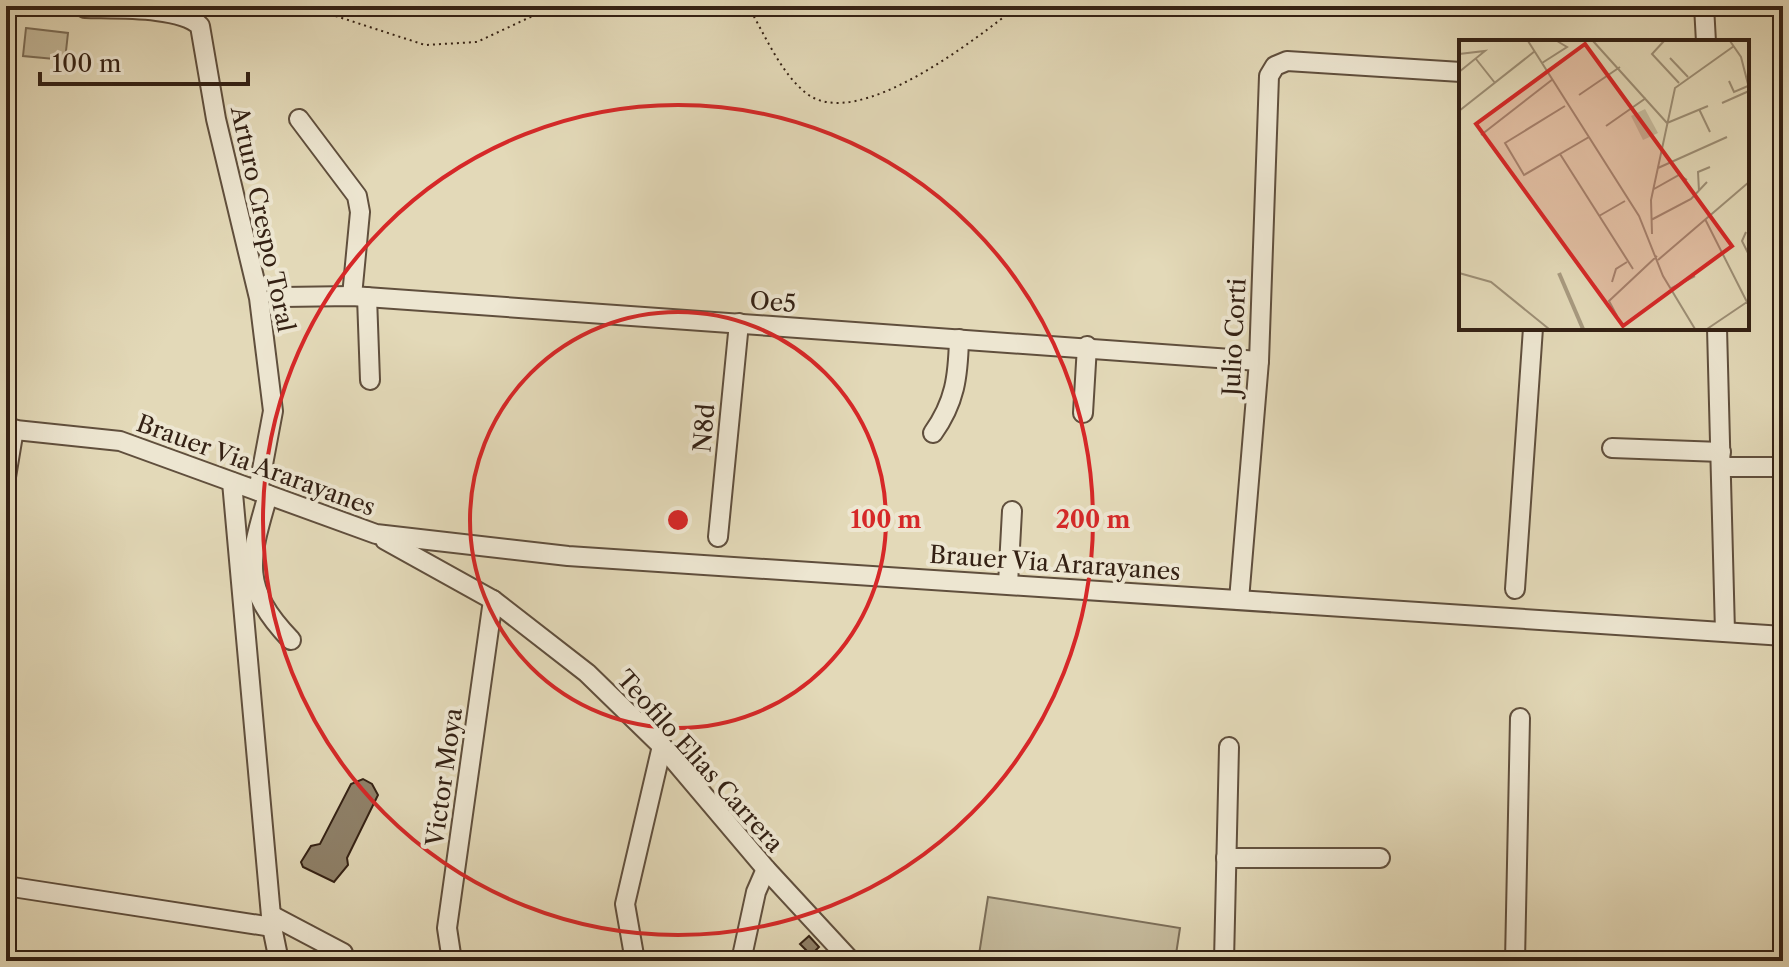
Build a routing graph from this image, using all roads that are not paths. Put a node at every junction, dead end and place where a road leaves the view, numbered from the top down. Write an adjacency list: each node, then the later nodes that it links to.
1 (1704, 6): 3 (street)
2 (85, 8): 23 (street, Arturo Crespo Toral)
3 (1706, 40)
4 (1459, 72): 13 (street, Julio Corti)
5 (299, 119): 6 (street)
6 (360, 296): 7 (street, Oe5); 8 (street, Oe5); 14 (street)
7 (283, 297)
8 (739, 323): 11 (street, Oe5); 26 (street, N8d)
9 (1533, 330): 28 (street)
10 (1717, 330): 19 (street)
11 (959, 339): 12 (street, Oe5); 17 (street)
12 (1087, 346): 13 (street, Oe5); 15 (street)
13 (1259, 361): 30 (street, Julio Corti)
14 (370, 380)
15 (1083, 413)
16 (10, 429): 21 (street); 22 (street, Brauer Via Ararayanes)
17 (933, 433)
18 (1612, 448): 19 (street)
19 (1721, 460): 20 (street); 31 (street)
20 (1783, 467)
21 (6, 477)
22 (232, 482): 23 (street, Brauer Via Ararayanes); 41 (street)
23 (263, 493): 25 (street, Brauer Via Ararayanes); 33 (street)
24 (1012, 511): 27 (street)
25 (376, 534): 27 (street, Brauer Via Ararayanes); 29 (street, Teofilo Elias Carrera)
26 (718, 537)
27 (1008, 584): 30 (street, Brauer Via Ararayanes)
28 (1515, 589)
29 (493, 600): 35 (street, Teofilo Elias Carrera); 44 (street, Victor Moya)
30 (1239, 600): 31 (street, Brauer Via Ararayanes)
31 (1725, 632): 32 (street, Brauer Via Ararayanes)
32 (1783, 636)
33 (291, 640)
34 (1520, 718): 49 (street)
35 (662, 746): 39 (street, Teofilo Elias Carrera); 45 (street)
36 (1229, 747): 37 (street)
37 (1226, 858): 38 (street); 48 (street)
38 (1380, 858)
39 (766, 869): 46 (street); 47 (street, Teofilo Elias Carrera)
40 (6, 886): 41 (street)
41 (272, 921): 42 (street); 43 (street)
42 (343, 953)
43 (279, 961)
44 (452, 961)
45 (635, 961)
46 (741, 961)
47 (851, 961)
48 (1224, 961)
49 (1515, 961)

